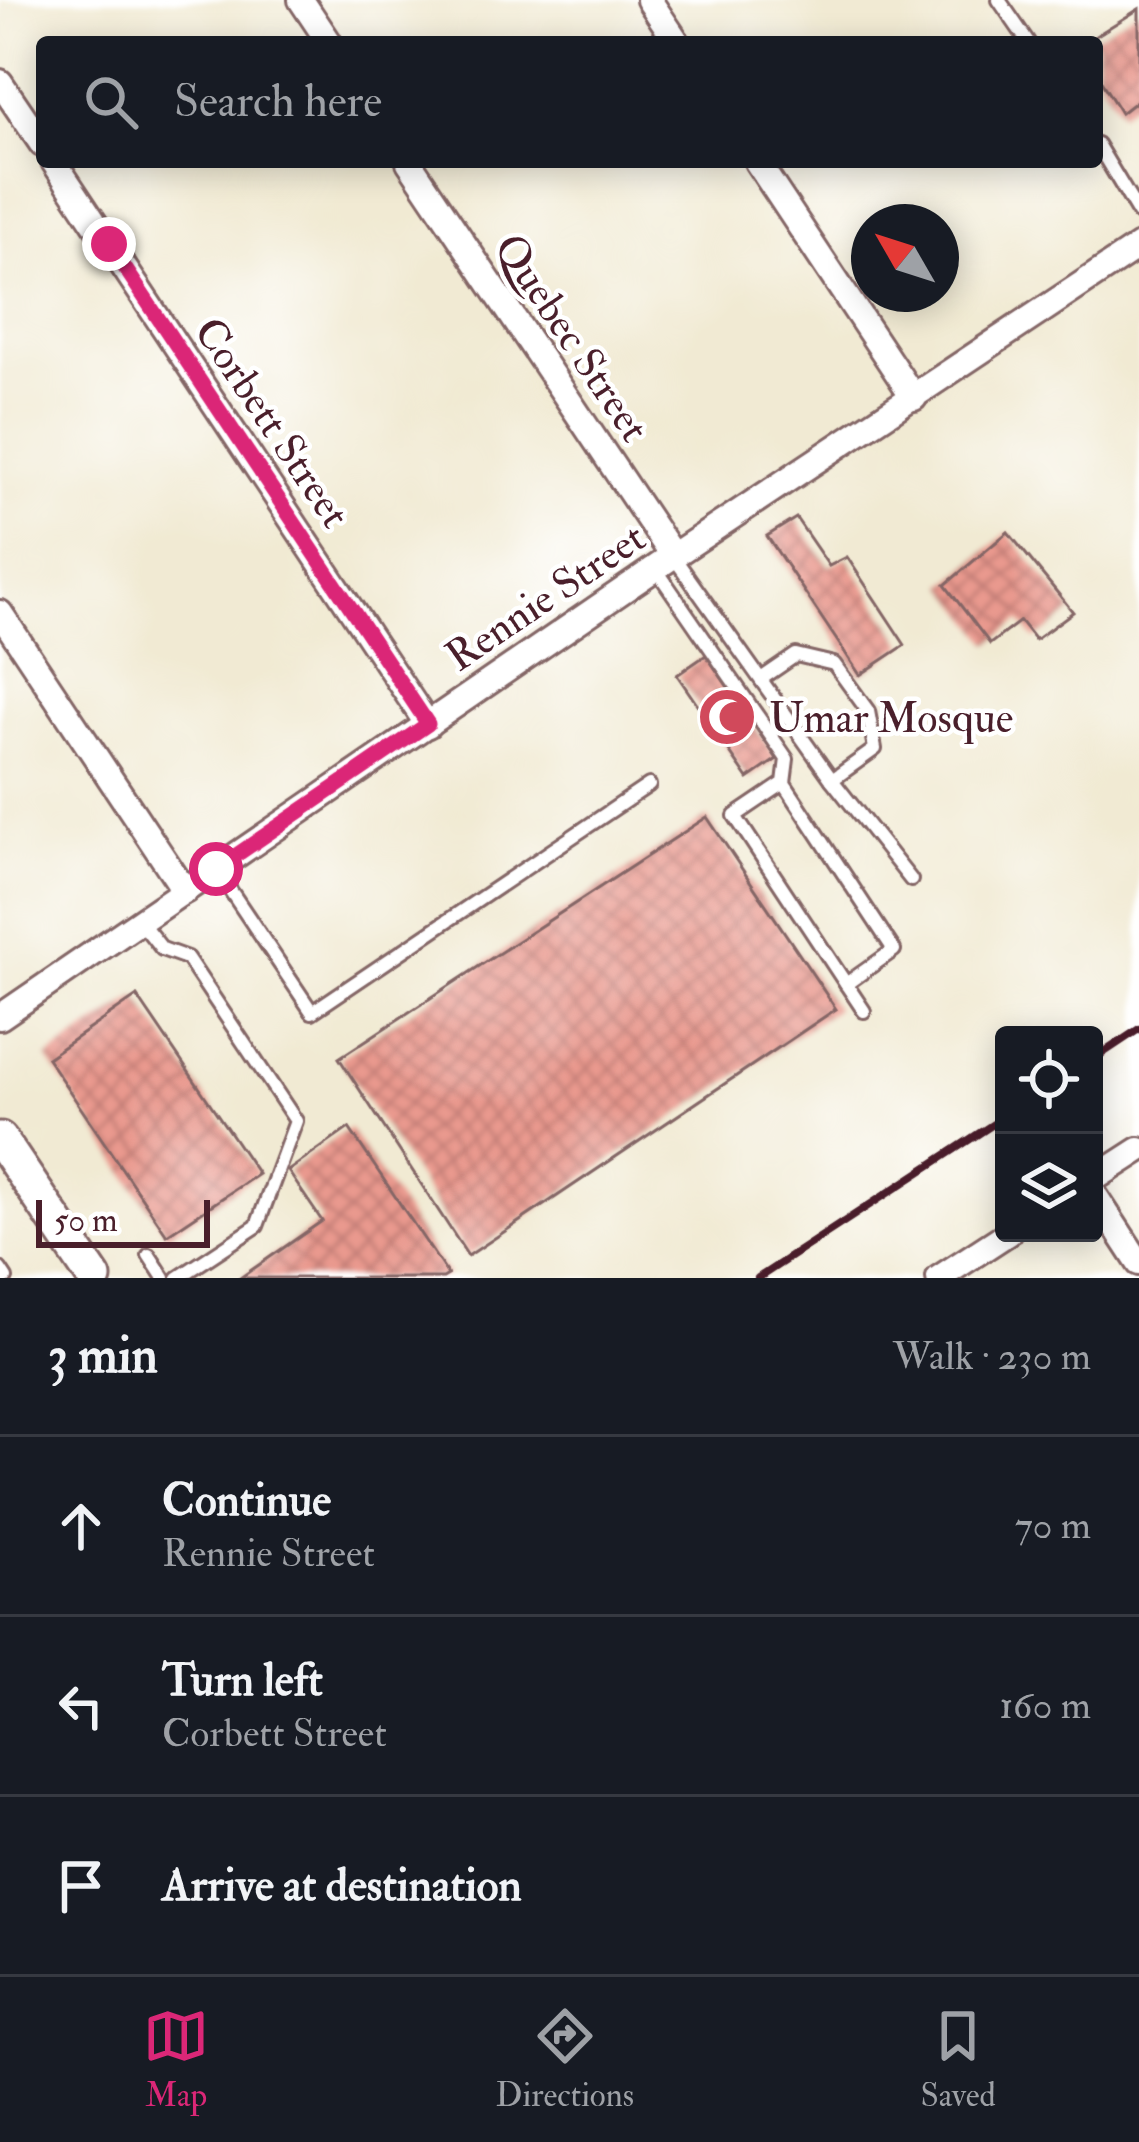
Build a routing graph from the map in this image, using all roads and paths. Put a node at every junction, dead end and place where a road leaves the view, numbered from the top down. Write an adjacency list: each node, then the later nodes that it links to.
1 (301, 0): 4 (street)
2 (649, 0): 5 (street)
3 (999, 0): 6 (lane)
4 (325, 36)
5 (673, 36)
6 (1024, 36)
7 (0, 82): 8 (street)
8 (36, 135)
9 (1103, 154): 13 (lane)
10 (58, 168): 19 (street, Corbett Street)
11 (413, 168): 16 (street, Quebec Street)
12 (761, 168): 15 (street)
13 (1139, 214)
14 (1139, 246): 15 (street, Rennie Street)
15 (914, 398): 16 (street, Rennie Street)
16 (664, 562): 18 (lane); 19 (street, Rennie Street); 21 (lane)
17 (0, 613): 25 (street)
18 (760, 679): 20 (lane); 20 (lane)
19 (428, 724): 23 (street, Rennie Street)
20 (832, 780): 24 (lane)
21 (784, 783): 27 (lane); 27 (lane)
22 (649, 784): 23 (lane)
23 (216, 869): 25 (street, Rennie Street)
24 (910, 880)
25 (185, 890): 26 (street, Rennie Street)
26 (140, 921): 29 (street, Rennie Street); 41 (lane)
27 (846, 984): 28 (lane)
28 (864, 1012)
29 (0, 1017)
30 (0, 1139): 39 (main road)
31 (1139, 1150): 32 (street)
32 (1103, 1173)
33 (1103, 1208): 36 (street)
34 (995, 1241): 42 (street)
35 (149, 1255): 40 (lane)
36 (1139, 1263)
37 (0, 1269): 38 (lane)
38 (6, 1278)
39 (94, 1278)
40 (164, 1278)
41 (178, 1278)
42 (939, 1278)

